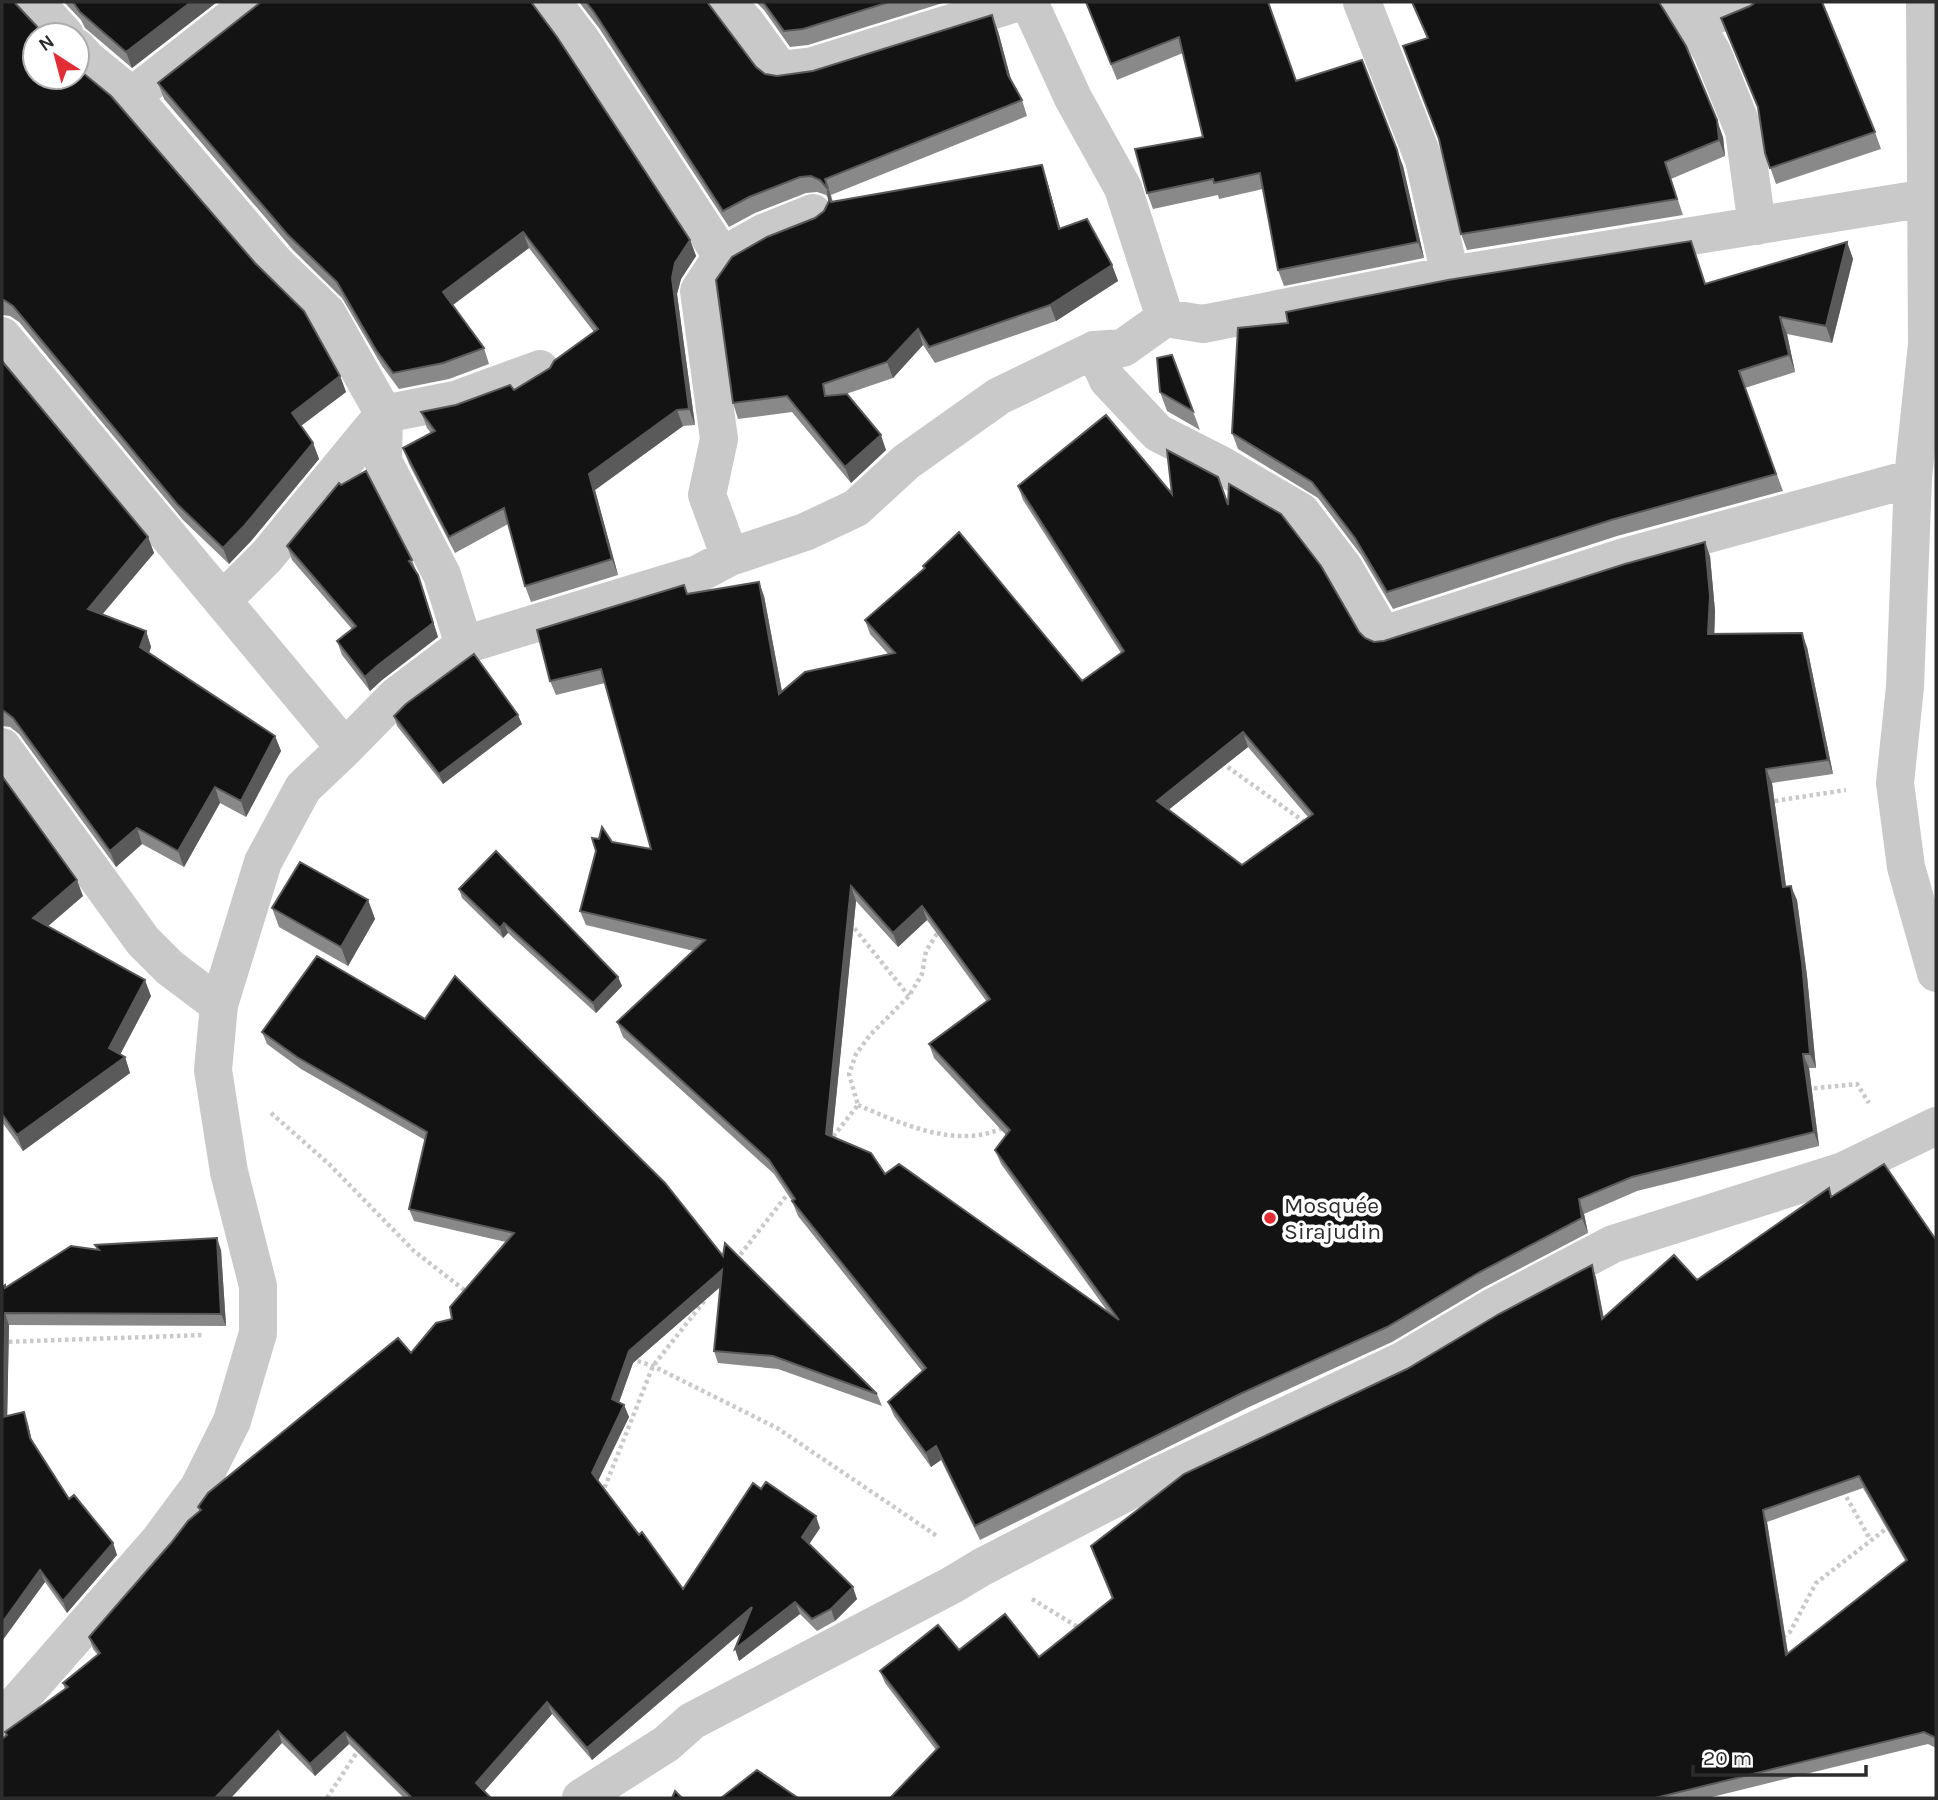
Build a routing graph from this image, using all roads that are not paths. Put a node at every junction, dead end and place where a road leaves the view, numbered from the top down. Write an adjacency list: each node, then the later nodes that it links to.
1 (35, 2): 11 (street)
2 (252, 2): 13 (street)
3 (552, 2): 17 (street)
4 (726, 2): 5 (street)
5 (1019, 2)
6 (1029, 2): 19 (street)
7 (1362, 2): 18 (street)
8 (1748, 2): 10 (street)
9 (1925, 2): 14 (street)
10 (1688, 12): 16 (street)
11 (52, 21)
12 (91, 62): 13 (street)
13 (132, 96): 24 (street)
14 (1927, 198): 16 (street); 21 (street)
15 (813, 213): 17 (street)
16 (1757, 226): 18 (street)
17 (722, 256): 26 (street)
18 (1450, 275): 19 (street)
19 (1165, 317): 22 (street)
20 (2, 336): 27 (street)
21 (1932, 345): 25 (street)
22 (1094, 350): 25 (street); 26 (street)
23 (540, 369): 24 (street)
24 (384, 414): 27 (street); 28 (street)
25 (1913, 478): 31 (street)
26 (730, 557): 28 (street)
27 (223, 600): 30 (street)
28 (464, 645): 30 (street)
29 (2, 747): 32 (street)
30 (345, 748): 32 (street)
31 (1936, 973)
32 (219, 1005): 34 (street)
33 (1936, 1126): 35 (street)
34 (2, 1720)
35 (581, 1798)

